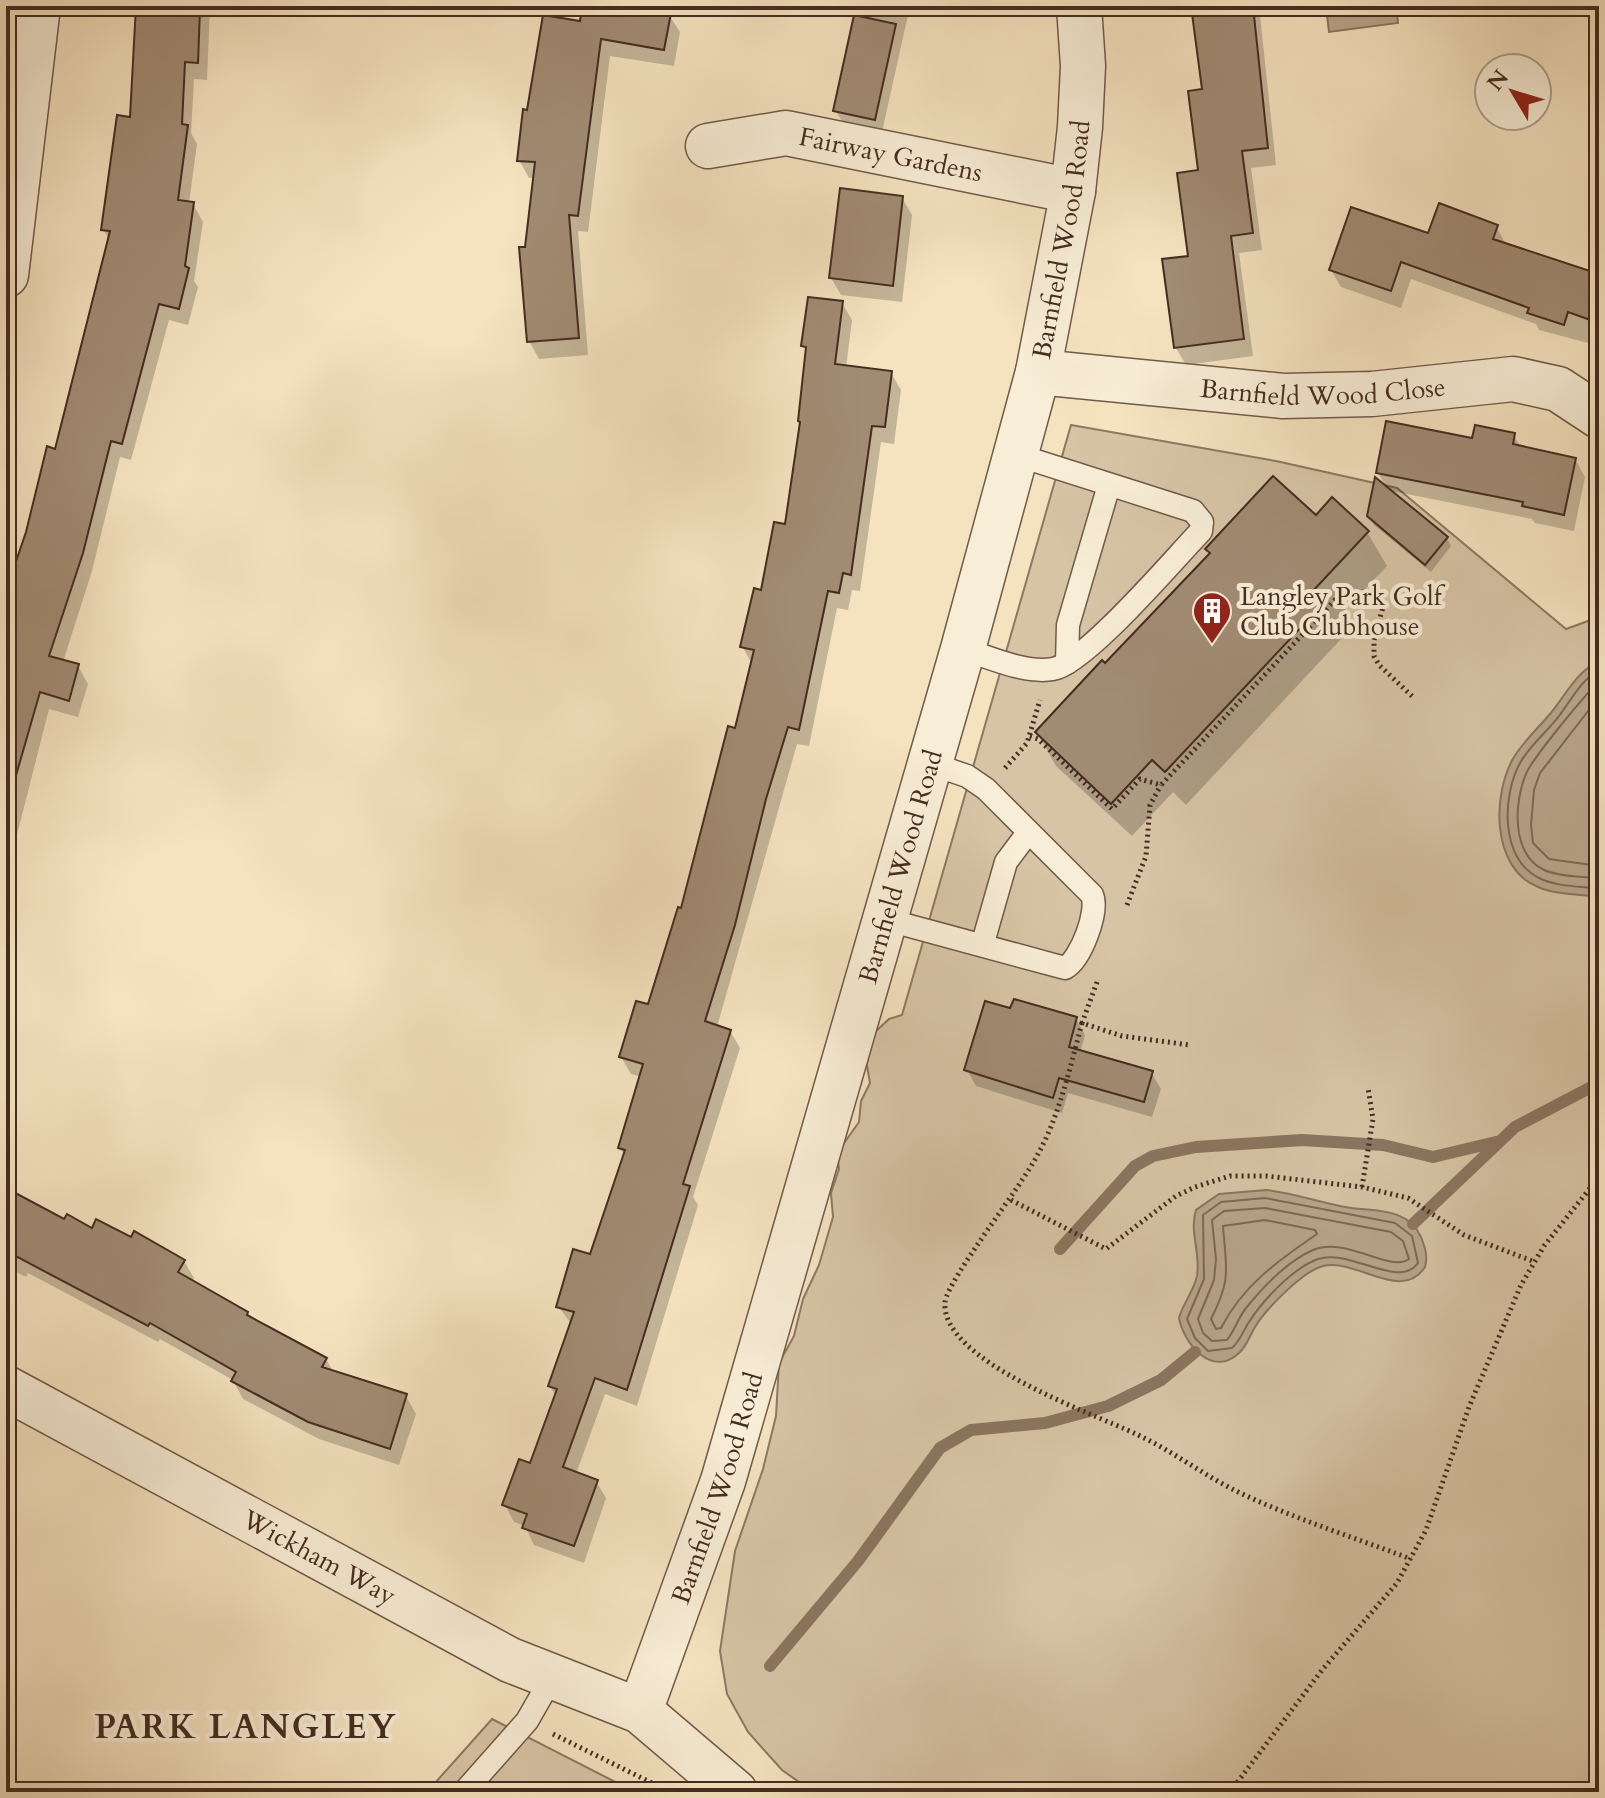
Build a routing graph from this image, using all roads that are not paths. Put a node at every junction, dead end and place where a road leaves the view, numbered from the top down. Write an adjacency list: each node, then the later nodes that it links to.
1 (38, 6): 5 (street)
2 (1079, 6): 4 (street, Barnfield Wood Road)
3 (708, 146): 4 (street, Fairway Gardens)
4 (1073, 191): 6 (street, Barnfield Wood Road)
5 (7, 263)
6 (1038, 372): 7 (street, Barnfield Wood Close); 8 (street, Barnfield Wood Road)
7 (1599, 416)
8 (1017, 455): 9 (lane); 10 (street, Barnfield Wood Road)
9 (1109, 485): 11 (lane); 11 (lane)
10 (963, 649): 11 (lane); 12 (street, Barnfield Wood Road)
11 (1057, 666)
12 (929, 763): 13 (lane); 14 (street, Barnfield Wood Road)
13 (1027, 834): 15 (lane); 15 (lane)
14 (884, 919): 15 (lane); 18 (street, Barnfield Wood Road)
15 (988, 946)
16 (6, 1388): 17 (street, Wickham Way)
17 (551, 1679): 18 (street, Wickham Way); 19 (lane)
18 (640, 1711): 20 (street)
19 (464, 1792)
20 (735, 1792)

